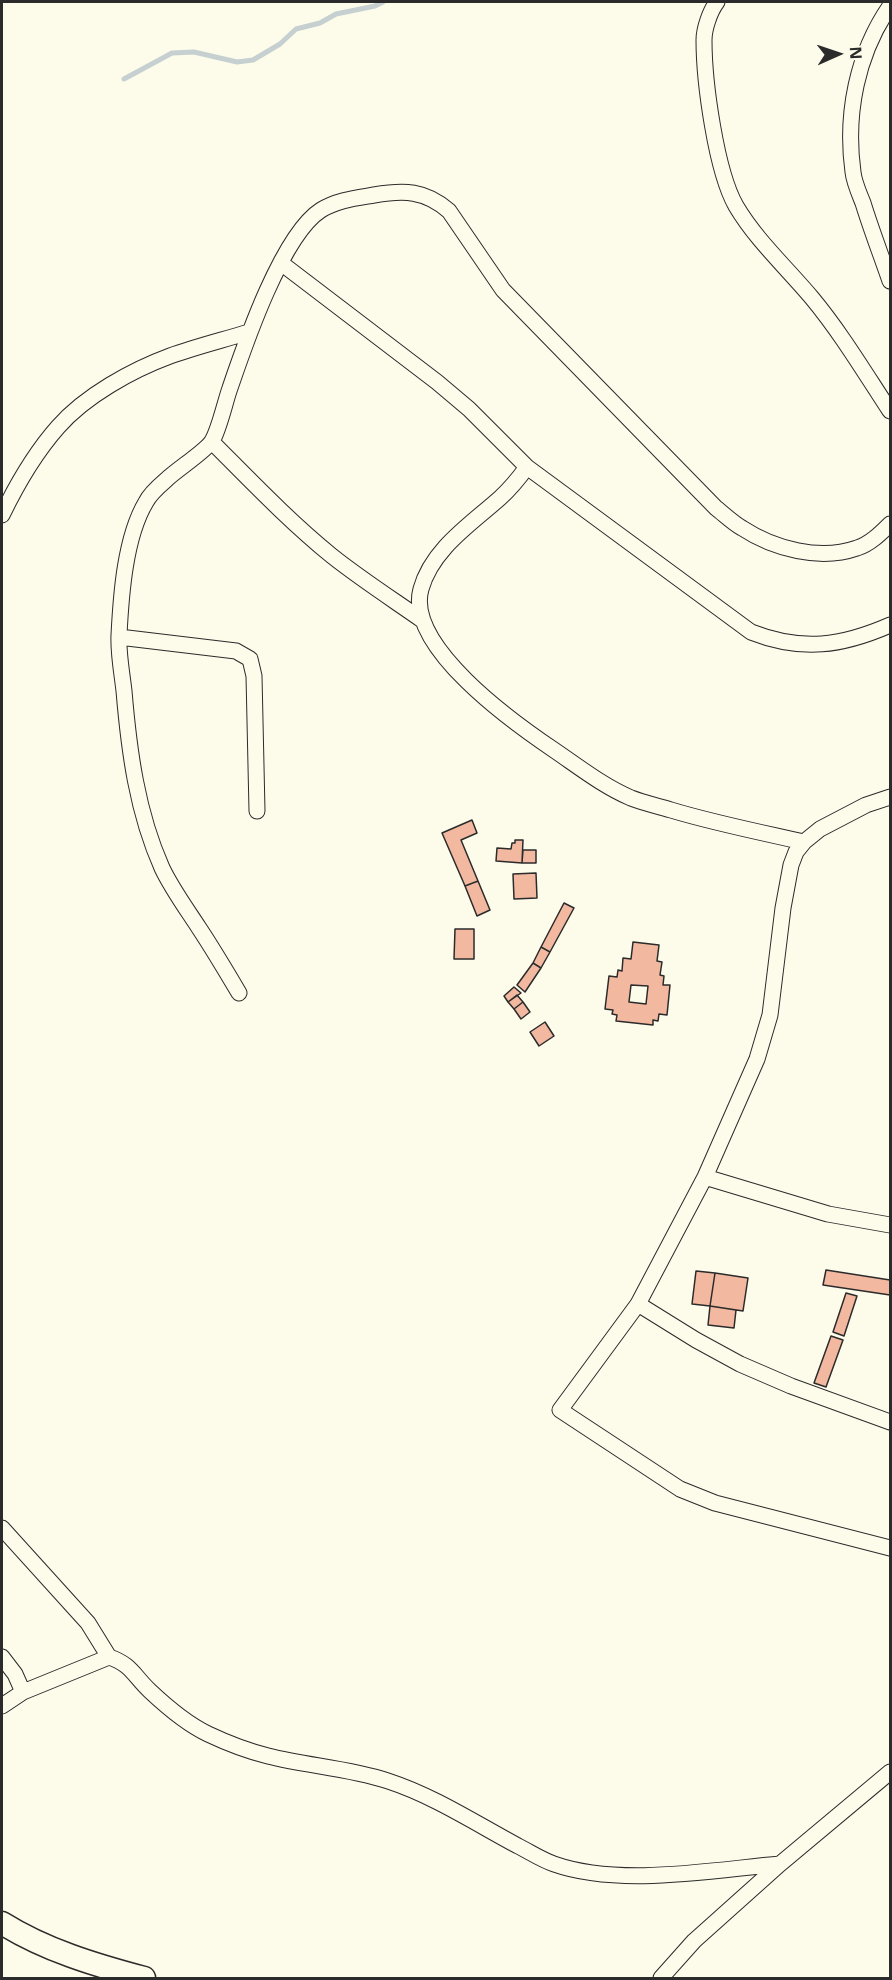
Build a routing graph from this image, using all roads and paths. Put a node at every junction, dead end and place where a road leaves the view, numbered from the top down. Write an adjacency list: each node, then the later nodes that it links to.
1 (717, 2): 6 (street)
2 (891, 6): 4 (street)
3 (281, 263): 5 (street); 8 (street); 10 (street)
4 (891, 281)
5 (249, 332): 7 (street); 9 (street)
6 (891, 411)
7 (212, 442): 11 (street); 13 (street)
8 (527, 467): 11 (street); 12 (street)
9 (2, 515)
10 (891, 524)
11 (422, 620): 16 (street)
12 (891, 625)
13 (119, 637): 15 (street); 17 (street)
14 (891, 797): 16 (street)
15 (257, 811)
16 (804, 842): 18 (street)
17 (239, 993)
18 (705, 1177): 19 (street); 20 (street)
19 (891, 1225)
20 (638, 1304): 21 (street); 23 (street)
21 (891, 1422)
22 (2, 1528): 25 (street)
23 (891, 1548)
24 (2, 1657): 26 (street)
25 (109, 1657): 26 (street); 29 (street)
26 (22, 1692): 27 (street)
27 (2, 1706)
28 (891, 1772): 29 (street)
29 (780, 1864): 32 (street)
30 (2, 1923): 31 (street)
31 (144, 1978)
32 (661, 1978)

